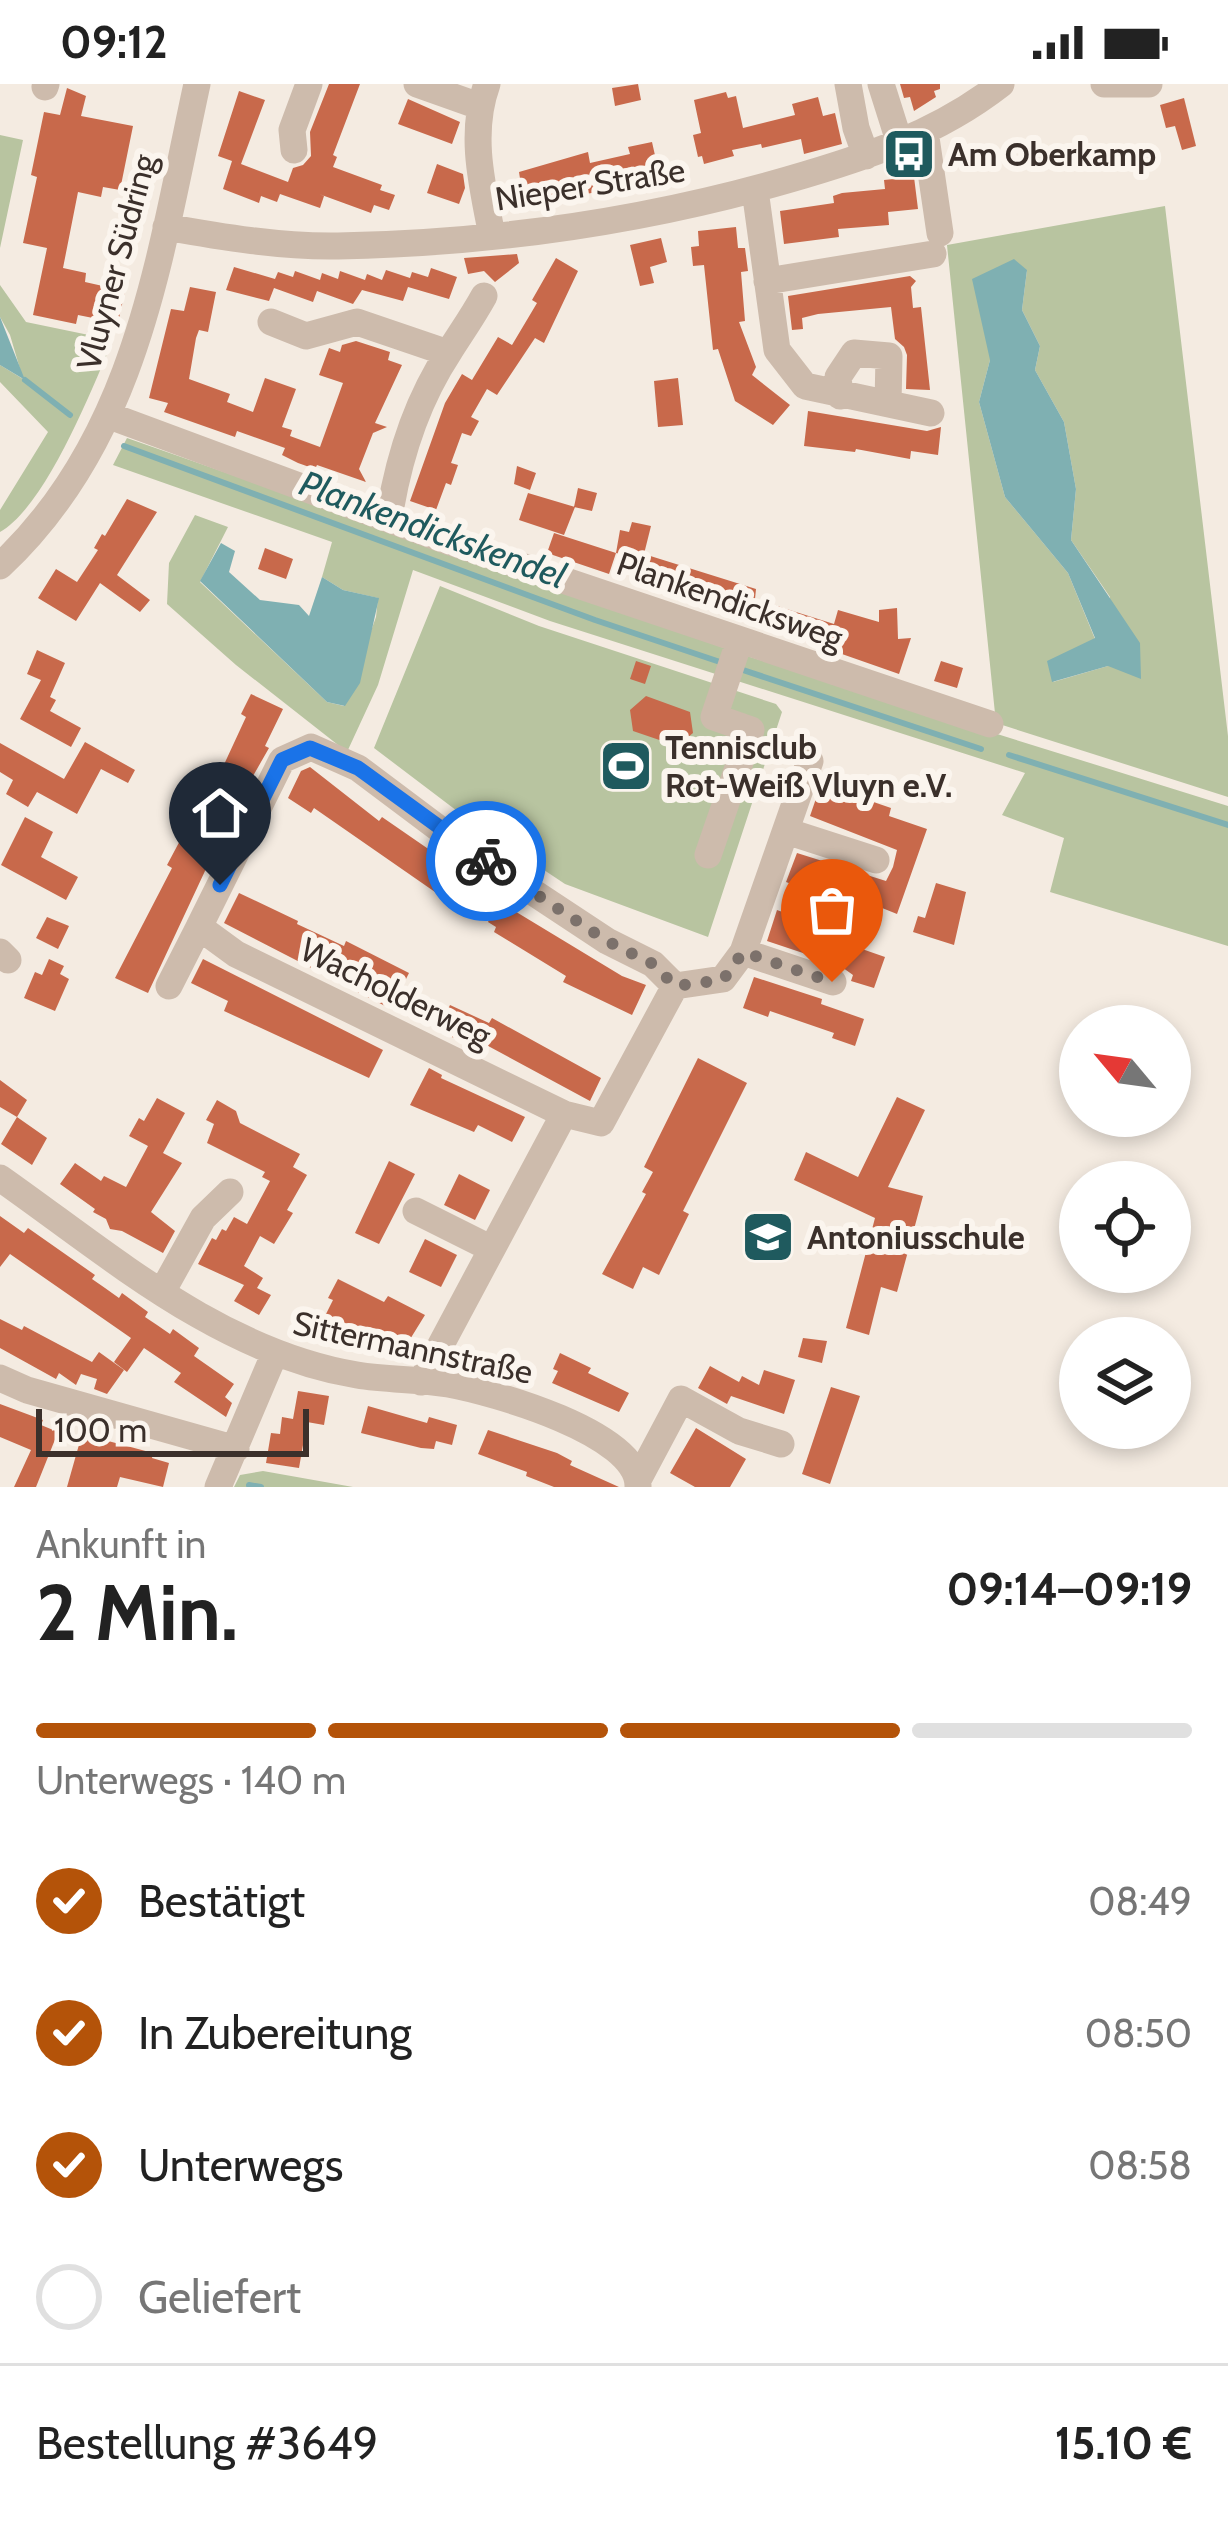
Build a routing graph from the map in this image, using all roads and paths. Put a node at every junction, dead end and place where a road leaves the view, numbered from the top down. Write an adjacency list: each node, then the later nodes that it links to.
1 (197, 84): 14 (street, Vluyner Südring)
2 (309, 84): 11 (street)
3 (417, 84): 9 (street)
4 (848, 84): 12 (street)
5 (881, 84): 10 (street)
6 (1001, 84): 10 (street, Nieper Straße)
7 (1104, 84): 8 (street)
8 (1149, 84)
9 (483, 95): 15 (street)
10 (912, 138): 12 (street, Nieper Straße); 16 (street)
11 (294, 150)
12 (866, 157): 13 (street, Nieper Straße)
13 (755, 190): 15 (street, Nieper Straße); 16 (street)
14 (166, 227): 15 (street, Nieper Straße); 23 (street, Vluyner Südring)
15 (492, 236)
16 (767, 281): 20 (street)
17 (484, 296): 19 (street)
18 (271, 322): 19 (street)
19 (448, 353): 24 (street)
20 (840, 397): 21 (street); 21 (street)
21 (888, 404): 22 (street)
22 (931, 413)
23 (110, 416): 24 (street, Plankendicksweg); 25 (street, Vluyner Südring)
24 (389, 518): 26 (street, Plankendicksweg)
25 (0, 566)
26 (739, 642): 27 (street, Plankendicksweg); 30 (street)
27 (990, 724)
28 (811, 760): 29 (street)
29 (786, 831): 31 (street); 33 (street)
30 (708, 855)
31 (876, 860)
32 (200, 927): 35 (street); 36 (street); 37 (street, Wacholderweg)
33 (743, 952): 34 (street); 36 (street)
34 (832, 982)
35 (169, 986)
36 (675, 986): 37 (street)
37 (564, 1114): 41 (street)
38 (0, 1178): 42 (street, Sittermannstraße)
39 (230, 1192): 42 (street)
40 (416, 1211): 41 (street)
41 (492, 1249): 45 (street)
42 (162, 1292): 43 (street, Sittermannstraße)
43 (274, 1354): 45 (street, Sittermannstraße); 47 (street)
44 (0, 1378): 47 (street)
45 (421, 1382): 48 (street, Sittermannstraße)
46 (781, 1444): 48 (street, Sittermannstraße)
47 (236, 1449): 49 (street)
48 (647, 1484)
49 (218, 1487)

